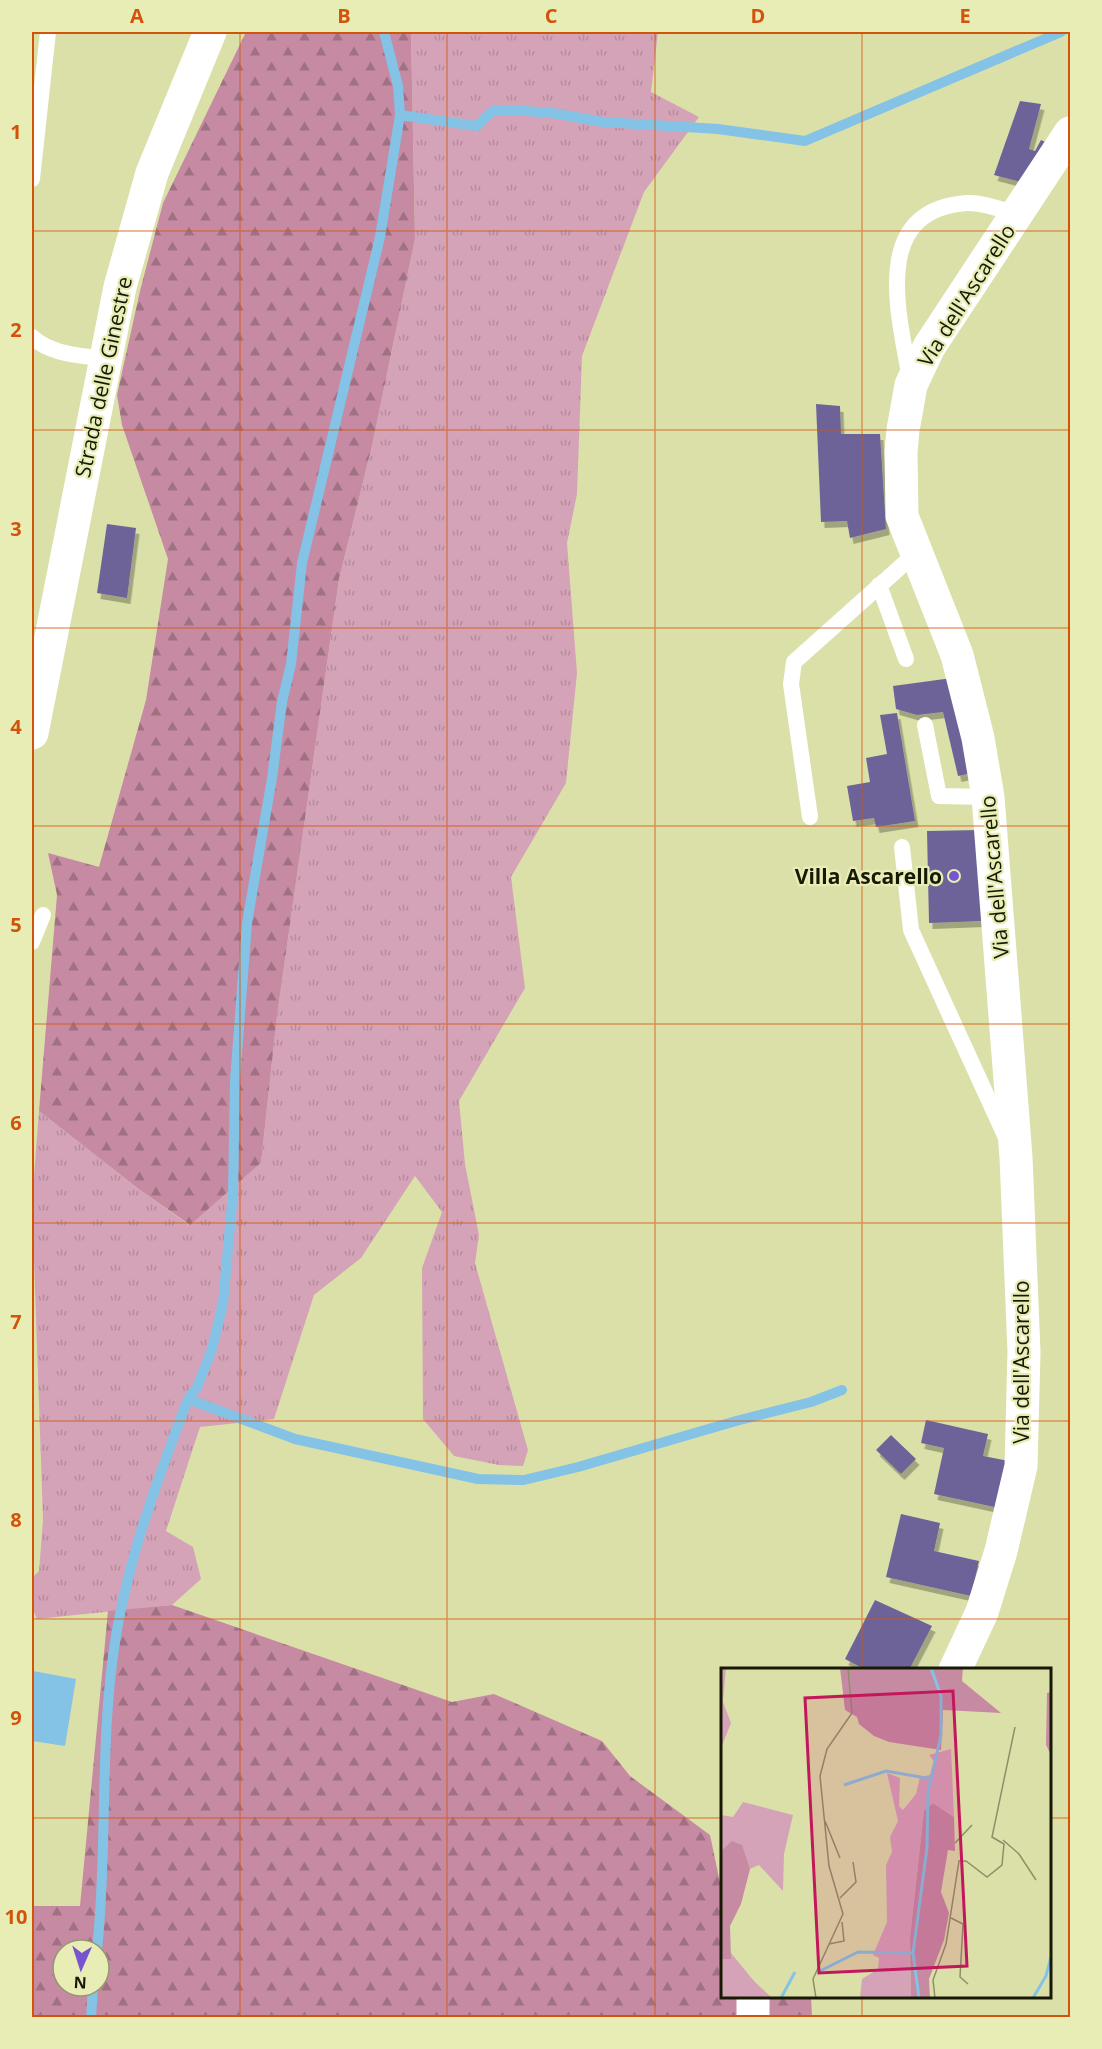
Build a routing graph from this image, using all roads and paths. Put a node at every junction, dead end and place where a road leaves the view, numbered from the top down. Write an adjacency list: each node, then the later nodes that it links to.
1 (48, 32): 4 (lane)
2 (210, 32): 7 (street, Strada delle Ginestre)
3 (1071, 133): 5 (street, Via dell'Ascarello)
4 (32, 179)
5 (1017, 214): 8 (street, Via dell'Ascarello); 8 (lane)
6 (32, 337): 7 (lane)
7 (105, 359): 13 (street, Strada delle Ginestre)
8 (911, 385): 9 (street, Via dell'Ascarello)
9 (916, 553): 10 (lane); 14 (street, Via dell'Ascarello)
10 (879, 585): 11 (lane); 15 (lane)
11 (906, 659)
12 (925, 725): 14 (lane)
13 (32, 734)
14 (988, 797): 19 (street, Via dell'Ascarello)
15 (810, 817)
16 (902, 847): 19 (lane)
17 (44, 915): 18 (lane)
18 (32, 942)
19 (1016, 1157): 20 (street, Via dell'Ascarello)
20 (956, 1668)
21 (753, 1998): 22 (street)
22 (753, 2018)

